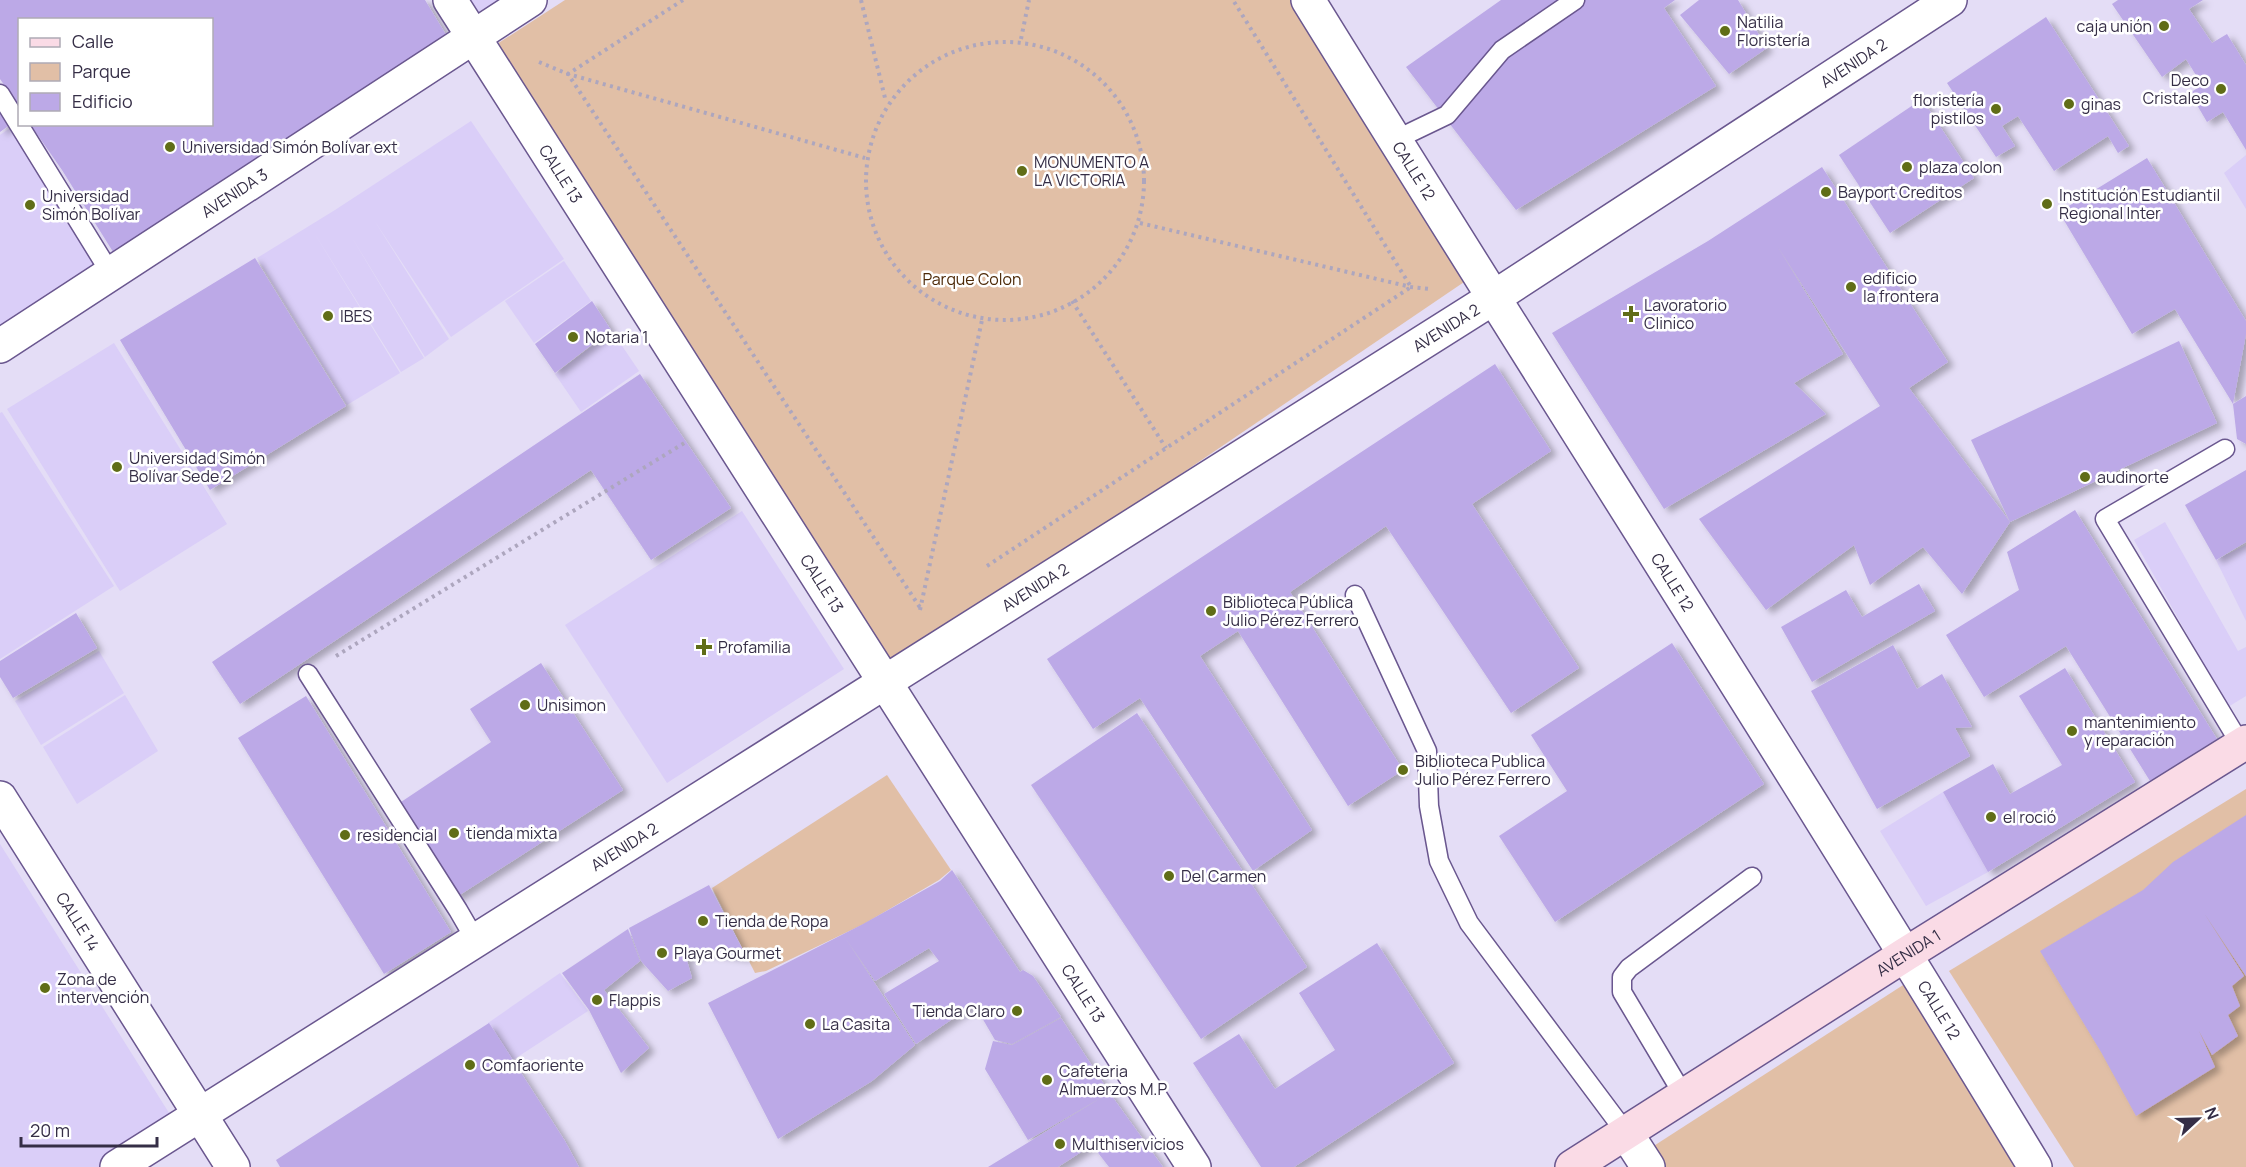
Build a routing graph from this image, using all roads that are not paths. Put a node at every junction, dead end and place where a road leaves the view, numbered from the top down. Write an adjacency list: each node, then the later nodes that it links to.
1 (450, 0): 6 (street, CALLE 13)
2 (530, 0): 6 (street, AVENIDA 3)
3 (1308, 0): 10 (street, CALLE 12)
4 (1575, 0): 10 (lane)
5 (1950, 0): 12 (street, AVENIDA 2)
6 (474, 37): 11 (street, AVENIDA 3); 17 (street, CALLE 13)
7 (0, 94): 8 (lane)
8 (18, 123)
9 (20, 126): 11 (lane)
10 (1395, 140): 12 (street, CALLE 12)
11 (111, 274): 13 (street, AVENIDA 3)
12 (1493, 298): 17 (street, AVENIDA 2); 22 (street, CALLE 12)
13 (0, 346)
14 (2224, 449): 18 (lane)
15 (1355, 595): 25 (lane)
16 (308, 674): 21 (lane)
17 (885, 682): 21 (street, AVENIDA 2); 28 (street, CALLE 13)
18 (2243, 743): 22 (street, AVENIDA 1)
19 (0, 798): 24 (street, CALLE 14)
20 (1752, 877): 23 (lane)
21 (476, 941): 24 (street, AVENIDA 2)
22 (1906, 954): 23 (street, AVENIDA 1); 31 (street, CALLE 12)
23 (1684, 1096): 25 (street, AVENIDA 1)
24 (200, 1115): 26 (street, AVENIDA 2); 27 (street, CALLE 14)
25 (1626, 1133): 29 (street, AVENIDA 1); 30 (street)
26 (117, 1167)
27 (232, 1167)
28 (1194, 1167)
29 (1572, 1167)
30 (1648, 1167)
31 (2035, 1167)

